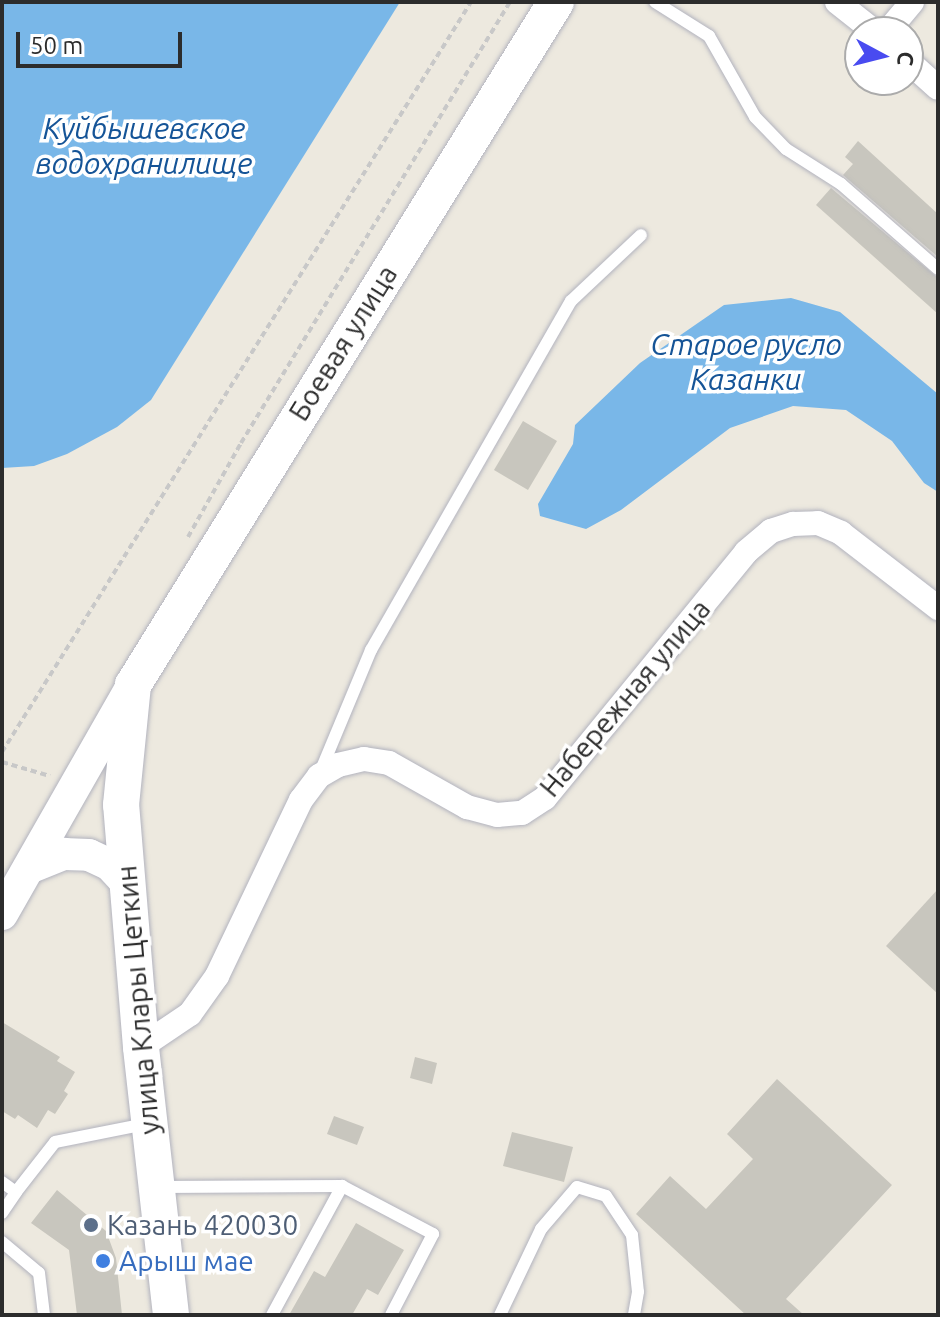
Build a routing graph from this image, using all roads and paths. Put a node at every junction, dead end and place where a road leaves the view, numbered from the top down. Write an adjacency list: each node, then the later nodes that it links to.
1 (471, 2): 10 (path)
2 (556, 2): 9 (main road, Боевая улица)
3 (655, 2): 7 (lane)
4 (837, 2): 5 (street)
5 (855, 16)
6 (641, 235): 12 (lane)
7 (938, 269)
8 (938, 608): 12 (street, Набережная улица)
9 (133, 685): 14 (street); 15 (main road, улица Клары Цеткин)
10 (2, 752)
11 (2, 762): 13 (path)
12 (319, 776): 17 (street)
13 (56, 777)
14 (29, 868): 15 (street); 16 (street)
15 (126, 882): 17 (main road, улица Клары Цеткин)
16 (2, 914)
17 (141, 1047): 18 (main road, улица Клары Цеткин)
18 (149, 1123): 21 (main road, улица Клары Цеткин); 22 (lane)
19 (2, 1182): 22 (lane)
20 (342, 1186): 21 (lane); 27 (lane); 28 (lane)
21 (157, 1187): 26 (main road, улица Клары Цеткин)
22 (16, 1192): 23 (lane)
23 (2, 1213)
24 (2, 1242): 25 (lane)
25 (44, 1315)
26 (171, 1315)
27 (272, 1315)
28 (391, 1315)
29 (500, 1315): 30 (lane)
30 (634, 1315)

